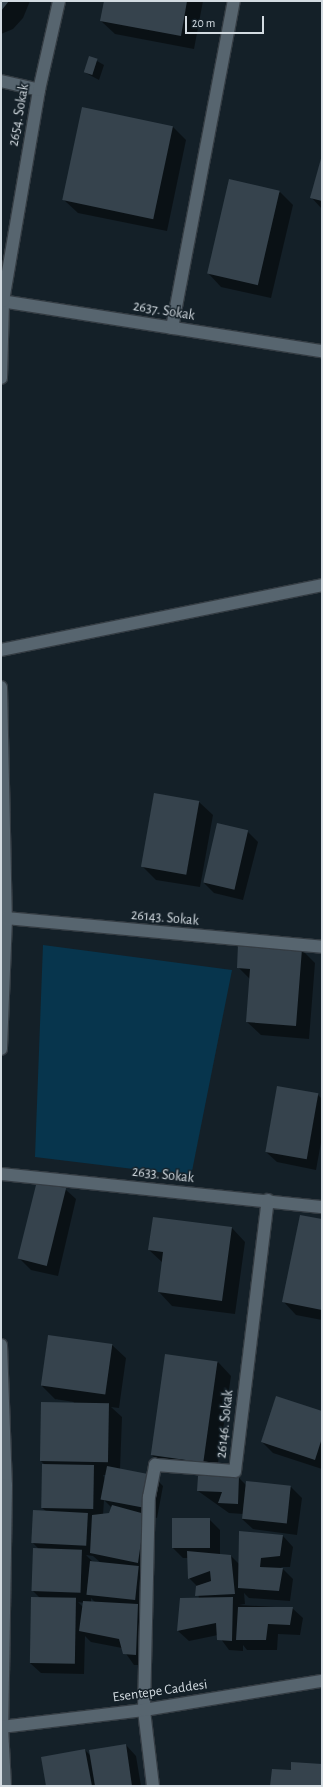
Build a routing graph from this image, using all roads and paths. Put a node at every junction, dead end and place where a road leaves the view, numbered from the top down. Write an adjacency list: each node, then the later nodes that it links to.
1 (59, 1): 4 (street, 2654. Sokak)
2 (234, 1): 6 (street)
3 (1, 81): 4 (street)
4 (39, 90): 5 (street, 2654. Sokak)
5 (2, 301): 6 (street, 2637. Sokak); 8 (street, 2654. Sokak)
6 (172, 328): 7 (street, 2637. Sokak)
7 (322, 351)
8 (1, 378)
9 (322, 585): 10 (street)
10 (1, 650)
11 (1, 687): 12 (street)
12 (6, 918): 13 (street, 26143. Sokak); 14 (street)
13 (322, 948)
14 (3, 980): 15 (street)
15 (1, 1049)
16 (1, 1174): 17 (street, 2633. Sokak)
17 (268, 1200): 18 (street, 2633. Sokak); 22 (street, 26146. Sokak)
18 (322, 1207)
19 (1, 1345): 20 (street)
20 (3, 1485): 23 (street)
21 (322, 1681): 22 (street, Esentepe Caddesi)
22 (144, 1710): 23 (street, Esentepe Caddesi); 25 (street)
23 (1, 1727): 24 (street)
24 (5, 1786)
25 (152, 1786)

